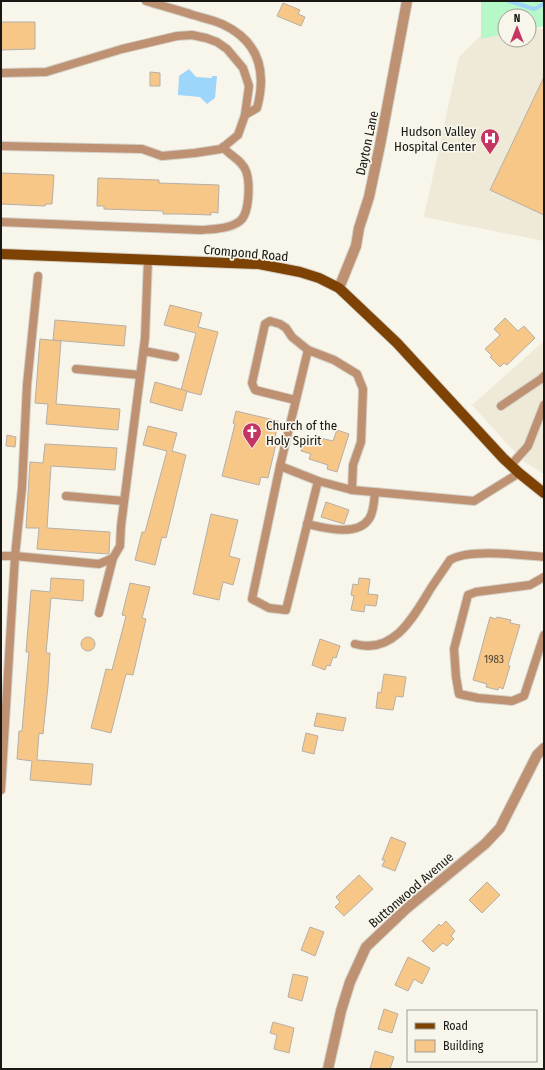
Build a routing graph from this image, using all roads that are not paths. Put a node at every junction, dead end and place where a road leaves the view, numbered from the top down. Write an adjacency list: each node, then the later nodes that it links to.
1 (146, 1): 4 (lane)
2 (407, 1): 11 (street, Dayton Lane)
3 (1, 73): 4 (lane)
4 (245, 114): 6 (lane)
5 (1, 146): 6 (lane)
6 (223, 147): 7 (lane)
7 (1, 222)
8 (1, 254): 9 (main road, Crompond Road)
9 (148, 259): 11 (main road, Crompond Road); 13 (lane)
10 (38, 276): 32 (lane)
11 (339, 288): 21 (main road, Crompond Road)
12 (308, 350): 18 (lane); 18 (lane); 25 (lane)
13 (144, 351): 14 (lane); 16 (lane)
14 (175, 357)
15 (76, 369): 16 (lane)
16 (140, 375): 29 (lane)
17 (543, 379): 20 (lane)
18 (295, 400): 22 (lane)
19 (544, 404): 21 (lane)
20 (501, 406)
21 (511, 465): 23 (main road, Crompond Road)
22 (280, 466): 24 (lane); 30 (lane)
23 (519, 473): 26 (lane); 27 (main road, Crompond Road)
24 (318, 481): 25 (lane); 30 (lane)
25 (352, 490): 26 (lane)
26 (375, 492): 30 (lane)
27 (544, 492)
28 (66, 496): 29 (lane)
29 (124, 501): 34 (lane)
30 (307, 524)
31 (1, 556): 32 (lane)
32 (15, 556): 34 (lane); 40 (lane)
33 (544, 557): 38 (lane)
34 (113, 558): 36 (lane)
35 (544, 577): 37 (lane)
36 (99, 613)
37 (544, 635)
38 (355, 644)
39 (544, 748): 41 (street, Buttonwood Avenue)
40 (1, 790)
41 (328, 1069)

